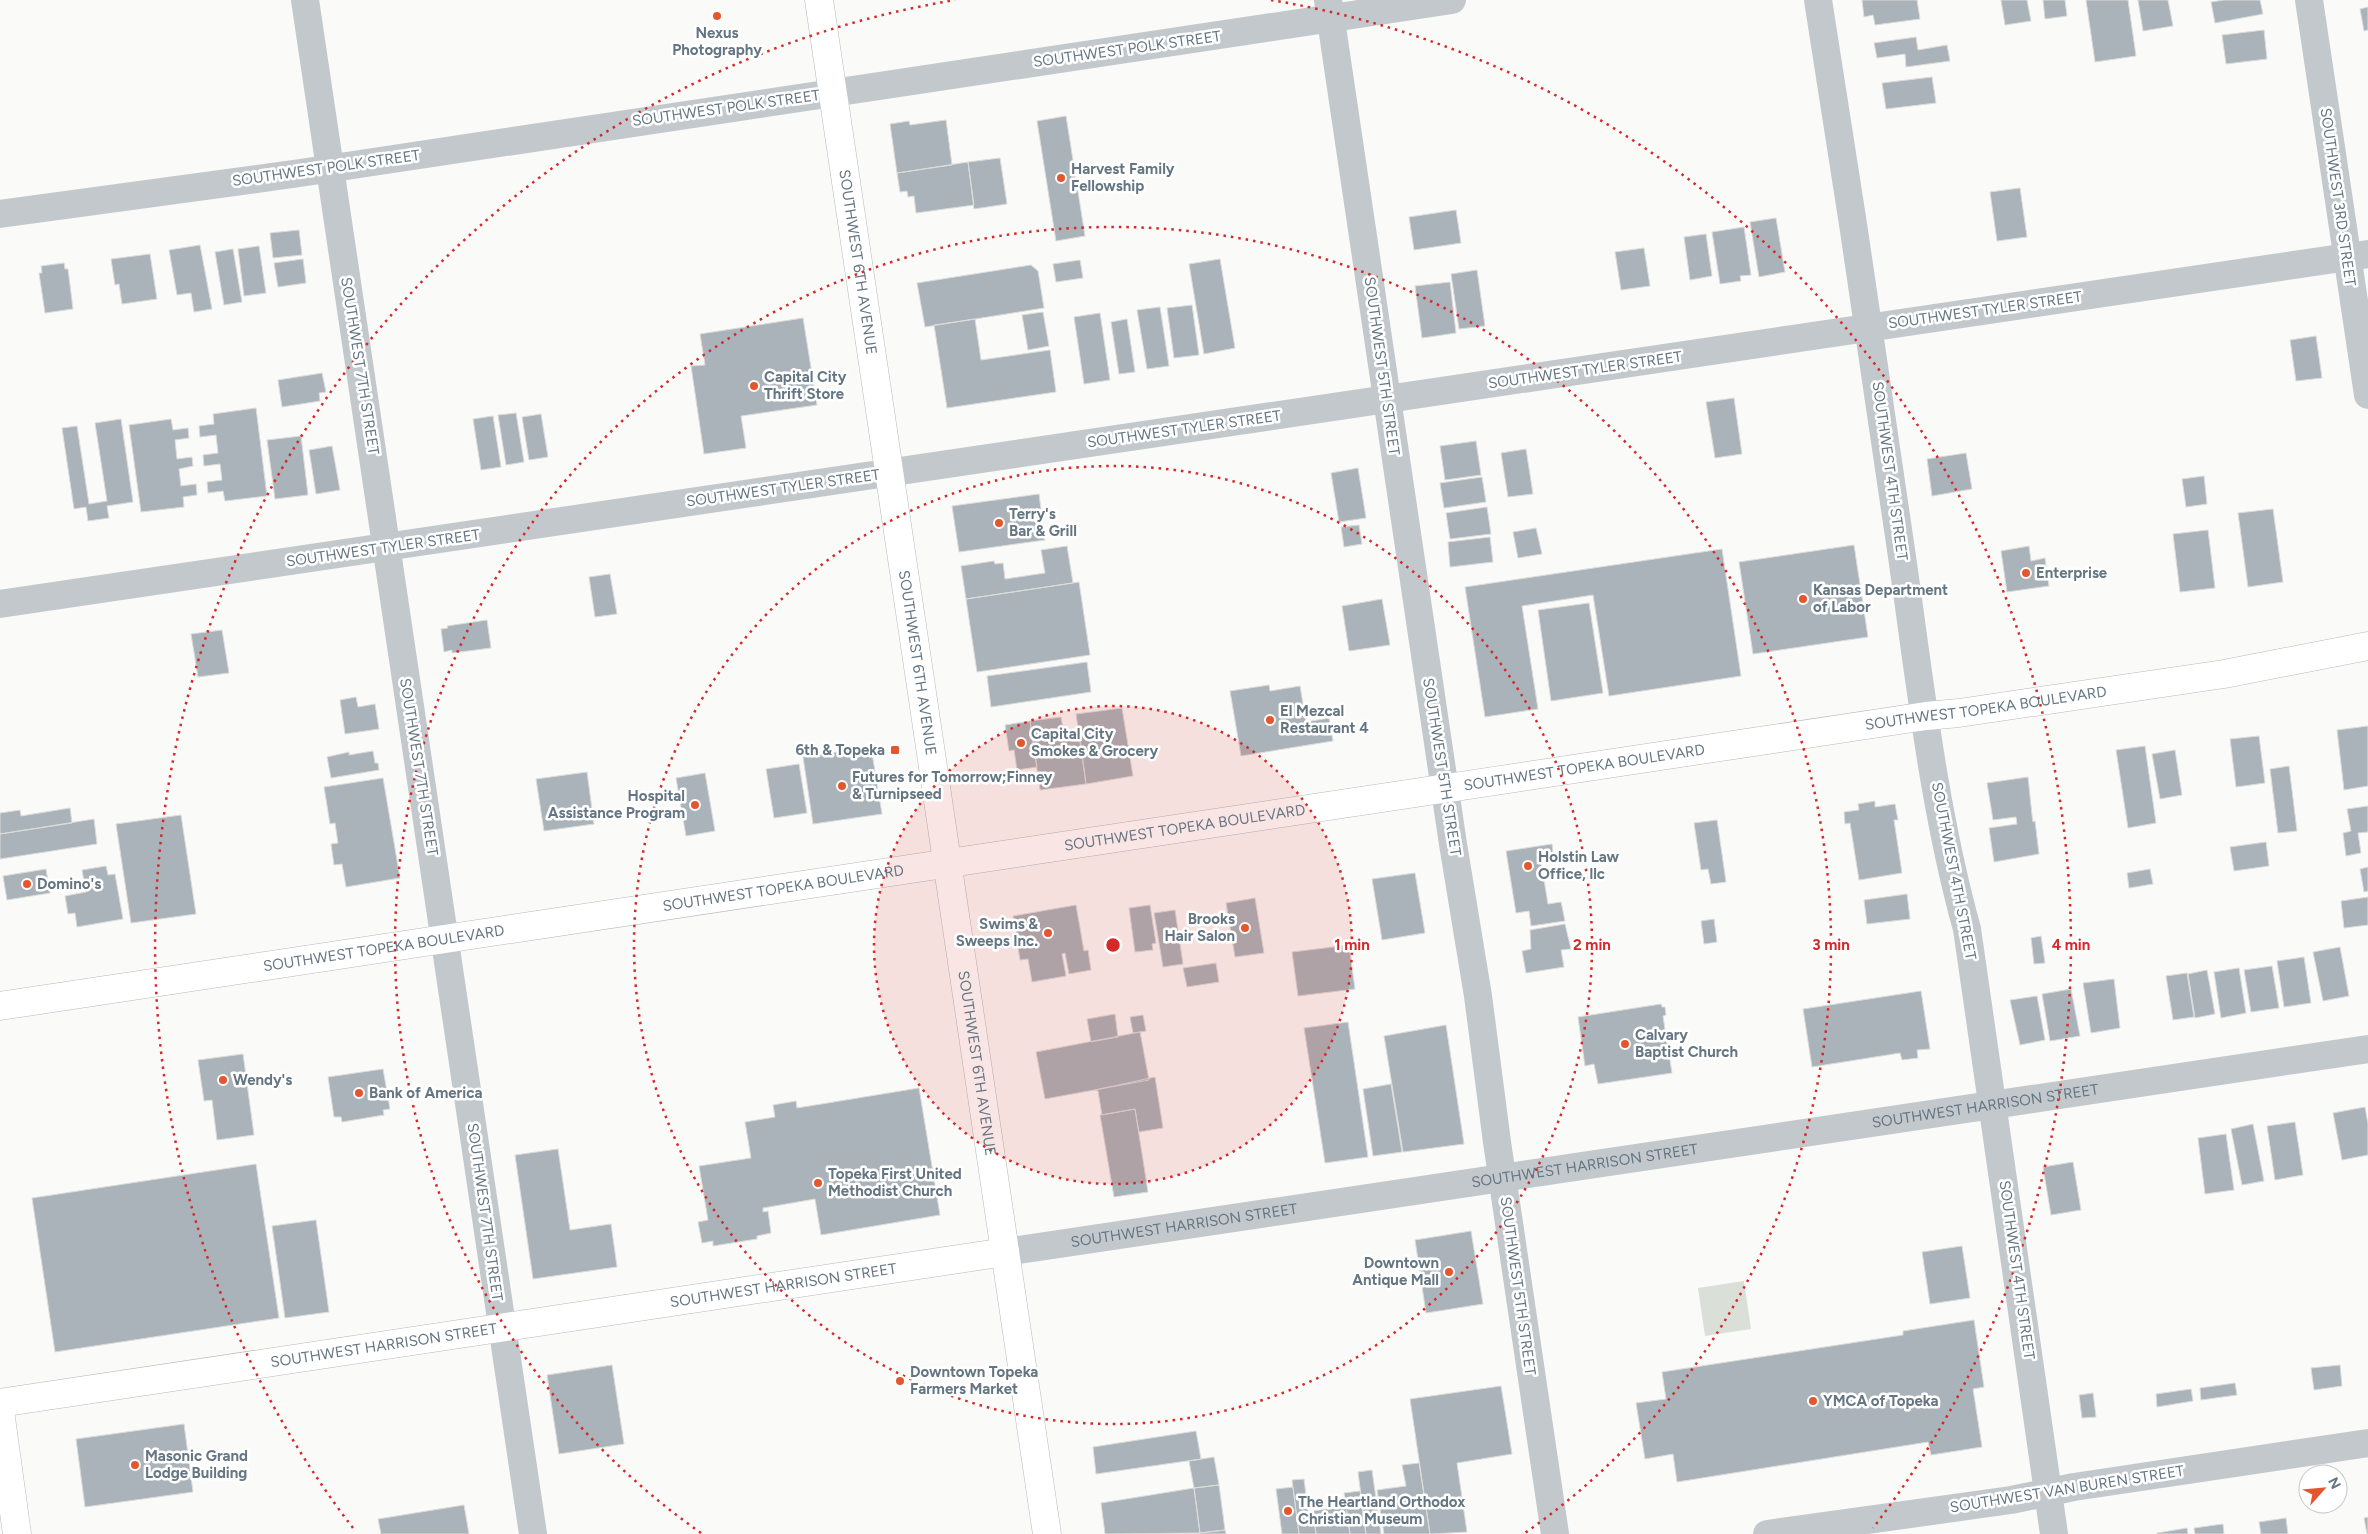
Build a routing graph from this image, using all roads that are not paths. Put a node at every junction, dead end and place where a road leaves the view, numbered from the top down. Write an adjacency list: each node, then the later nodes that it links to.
1 (305, 0): 8 (street, SOUTHWEST 7TH STREET)
2 (819, 0): 7 (main road, SOUTHWEST 6TH AVENUE)
3 (1452, 0): 6 (street, SOUTHWEST POLK STREET)
4 (1818, 0): 11 (street, SOUTHWEST 4TH STREET)
5 (2309, 0): 10 (street, SOUTHWEST 3RD STREET)
6 (1330, 9): 7 (street, SOUTHWEST POLK STREET); 13 (street, SOUTHWEST 5TH STREET)
7 (833, 93): 8 (street, SOUTHWEST POLK STREET); 14 (main road, SOUTHWEST 6TH AVENUE)
8 (330, 168): 9 (street, SOUTHWEST POLK STREET); 15 (street, SOUTHWEST 7TH STREET)
9 (0, 214)
10 (2357, 255): 11 (street, SOUTHWEST TYLER STREET); 12 (street, SOUTHWEST 3RD STREET)
11 (1869, 328): 13 (street, SOUTHWEST TYLER STREET); 18 (street, SOUTHWEST 4TH STREET)
12 (2368, 394)
13 (1387, 399): 14 (street, SOUTHWEST TYLER STREET); 19 (street, SOUTHWEST 5TH STREET)
14 (889, 473): 15 (street, SOUTHWEST TYLER STREET); 20 (main road, SOUTHWEST 6TH AVENUE)
15 (387, 547): 16 (street, SOUTHWEST TYLER STREET); 21 (street, SOUTHWEST 7TH STREET)
16 (0, 604)
17 (2368, 646): 18 (main road, SOUTHWEST TOPEKA BOULEVARD)
18 (1926, 716): 19 (main road, SOUTHWEST TOPEKA BOULEVARD); 24 (street, SOUTHWEST 4TH STREET)
19 (1445, 789): 20 (main road, SOUTHWEST TOPEKA BOULEVARD); 25 (street, SOUTHWEST 5TH STREET)
20 (948, 864): 21 (main road, SOUTHWEST TOPEKA BOULEVARD); 26 (main road, SOUTHWEST 6TH AVENUE)
21 (445, 940): 22 (main road, SOUTHWEST TOPEKA BOULEVARD); 27 (street, SOUTHWEST 7TH STREET)
22 (0, 1006)
23 (2368, 1049): 24 (street, SOUTHWEST HARRISON STREET)
24 (1994, 1105): 25 (street, SOUTHWEST HARRISON STREET); 31 (street, SOUTHWEST 4TH STREET)
25 (1502, 1178): 26 (street, SOUTHWEST HARRISON STREET); 35 (street, SOUTHWEST 5TH STREET)
26 (1005, 1252): 27 (main road, SOUTHWEST HARRISON STREET); 34 (main road, SOUTHWEST 6TH AVENUE)
27 (502, 1328): 28 (main road, SOUTHWEST HARRISON STREET); 33 (street, SOUTHWEST 7TH STREET)
28 (0, 1403)
29 (0, 1411): 32 (main road)
30 (2368, 1443): 31 (street, SOUTHWEST VAN BUREN STREET)
31 (2049, 1492): 36 (street, SOUTHWEST VAN BUREN STREET); 37 (street, SOUTHWEST 4TH STREET)
32 (17, 1534)
33 (533, 1534)
34 (1047, 1534)
35 (1554, 1534)
36 (1767, 1534)
37 (2054, 1534)

